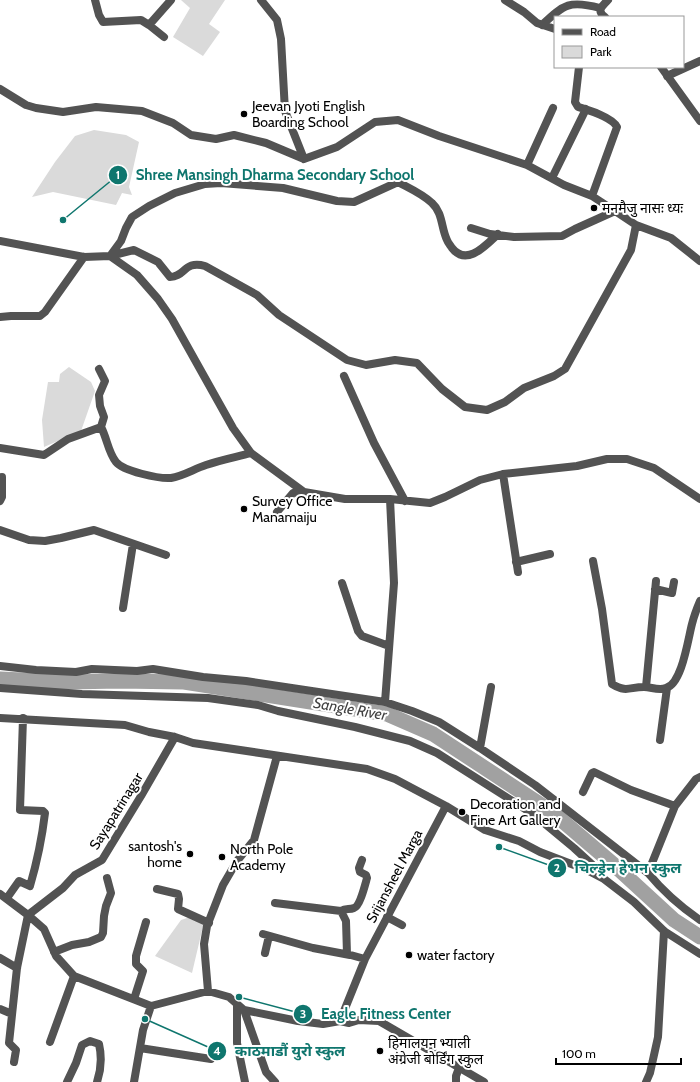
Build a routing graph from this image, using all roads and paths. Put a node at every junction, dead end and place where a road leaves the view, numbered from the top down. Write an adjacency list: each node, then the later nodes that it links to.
1 (95, 0): 8 (street)
2 (171, 0): 8 (street)
3 (261, 0): 20 (street)
4 (505, 0): 9 (street)
5 (608, 0): 6 (street)
6 (600, 8): 7 (street); 9 (street)
7 (604, 16)
8 (149, 25): 11 (street)
9 (542, 25): 10 (street)
10 (554, 29)
11 (164, 37)
12 (700, 61): 15 (street)
13 (579, 68): 18 (street)
14 (662, 68): 15 (street)
15 (667, 76): 19 (street)
16 (0, 89): 20 (street)
17 (553, 108): 21 (street)
18 (586, 109): 22 (street); 23 (street)
19 (700, 121)
20 (304, 159): 21 (street)
21 (527, 165): 22 (street)
22 (552, 178): 23 (street)
23 (592, 196): 24 (street)
24 (615, 211): 25 (street); 27 (street)
25 (636, 225): 29 (street); 31 (street)
26 (470, 228): 27 (street)
27 (498, 234): 29 (street)
28 (0, 241): 30 (street)
29 (110, 256): 30 (street); 37 (street)
30 (84, 257): 32 (street)
31 (700, 261)
32 (0, 317)
33 (99, 369): 35 (street)
34 (344, 376): 44 (street)
35 (101, 427): 36 (street); 37 (street)
36 (0, 448)
37 (251, 453): 40 (street)
38 (504, 474): 41 (street); 44 (street); 51 (street)
39 (2, 477): 43 (street)
40 (304, 492): 42 (street); 45 (street)
41 (698, 494)
42 (390, 499): 44 (street); 57 (street)
43 (0, 501)
44 (405, 501)
45 (277, 512)
46 (0, 530): 47 (street)
47 (133, 544): 49 (street); 56 (street)
48 (550, 554): 51 (street)
49 (166, 555)
50 (592, 561): 60 (street)
51 (516, 562): 52 (street)
52 (518, 572)
53 (674, 582): 60 (street)
54 (342, 583): 57 (street)
55 (700, 601): 62 (street)
56 (124, 608)
57 (389, 646): 63 (street)
58 (0, 666): 63 (street)
59 (491, 687): 68 (street)
60 (646, 687): 62 (street)
61 (0, 688): 77 (street)
62 (667, 688): 67 (street)
63 (385, 702): 68 (street)
64 (0, 718): 65 (street)
65 (23, 718): 66 (street); 79 (street)
66 (175, 737): 69 (street); 82 (street, Sayapatrinagar)
67 (660, 740)
68 (480, 748): 75 (street)
69 (277, 756): 72 (street); 86 (street)
70 (700, 777): 73 (street)
71 (583, 792): 73 (street)
72 (446, 806): 77 (street); 83 (street, Srijansheel Marga)
73 (675, 806): 75 (street)
74 (362, 860): 81 (street)
75 (648, 873): 84 (street)
76 (107, 878): 89 (street)
77 (604, 879): 88 (street)
78 (157, 889): 86 (street)
79 (4, 896): 82 (street)
80 (275, 903): 81 (street)
81 (341, 911): 92 (street)
82 (28, 915): 89 (street); 95 (street)
83 (387, 917): 87 (street); 94 (street, Srijansheel Marga)
84 (700, 920)
85 (146, 922): 98 (street)
86 (209, 923): 97 (street)
87 (402, 926)
88 (664, 931): 91 (street); 116 (street)
89 (54, 952): 96 (street)
90 (265, 953): 92 (street)
91 (700, 954)
92 (350, 955): 94 (street)
93 (0, 958): 95 (street)
94 (365, 959): 103 (street, Srijansheel Marga)
95 (18, 968): 102 (street)
96 (74, 976): 98 (street); 104 (street)
97 (208, 991): 99 (street); 100 (street)
98 (134, 999): 99 (street)
99 (151, 1006): 105 (street)
100 (241, 1007): 103 (street); 112 (street); 113 (street)
101 (0, 1009): 102 (street)
102 (12, 1014): 107 (street)
103 (340, 1021): 108 (street)
104 (50, 1042)
105 (140, 1048): 106 (street); 111 (street)
106 (211, 1059)
107 (14, 1062)
108 (460, 1068): 114 (street); 115 (street)
109 (67, 1082): 110 (street)
110 (97, 1082)
111 (134, 1082)
112 (245, 1082)
113 (275, 1082)
114 (456, 1082)
115 (484, 1082)
116 (646, 1082)

